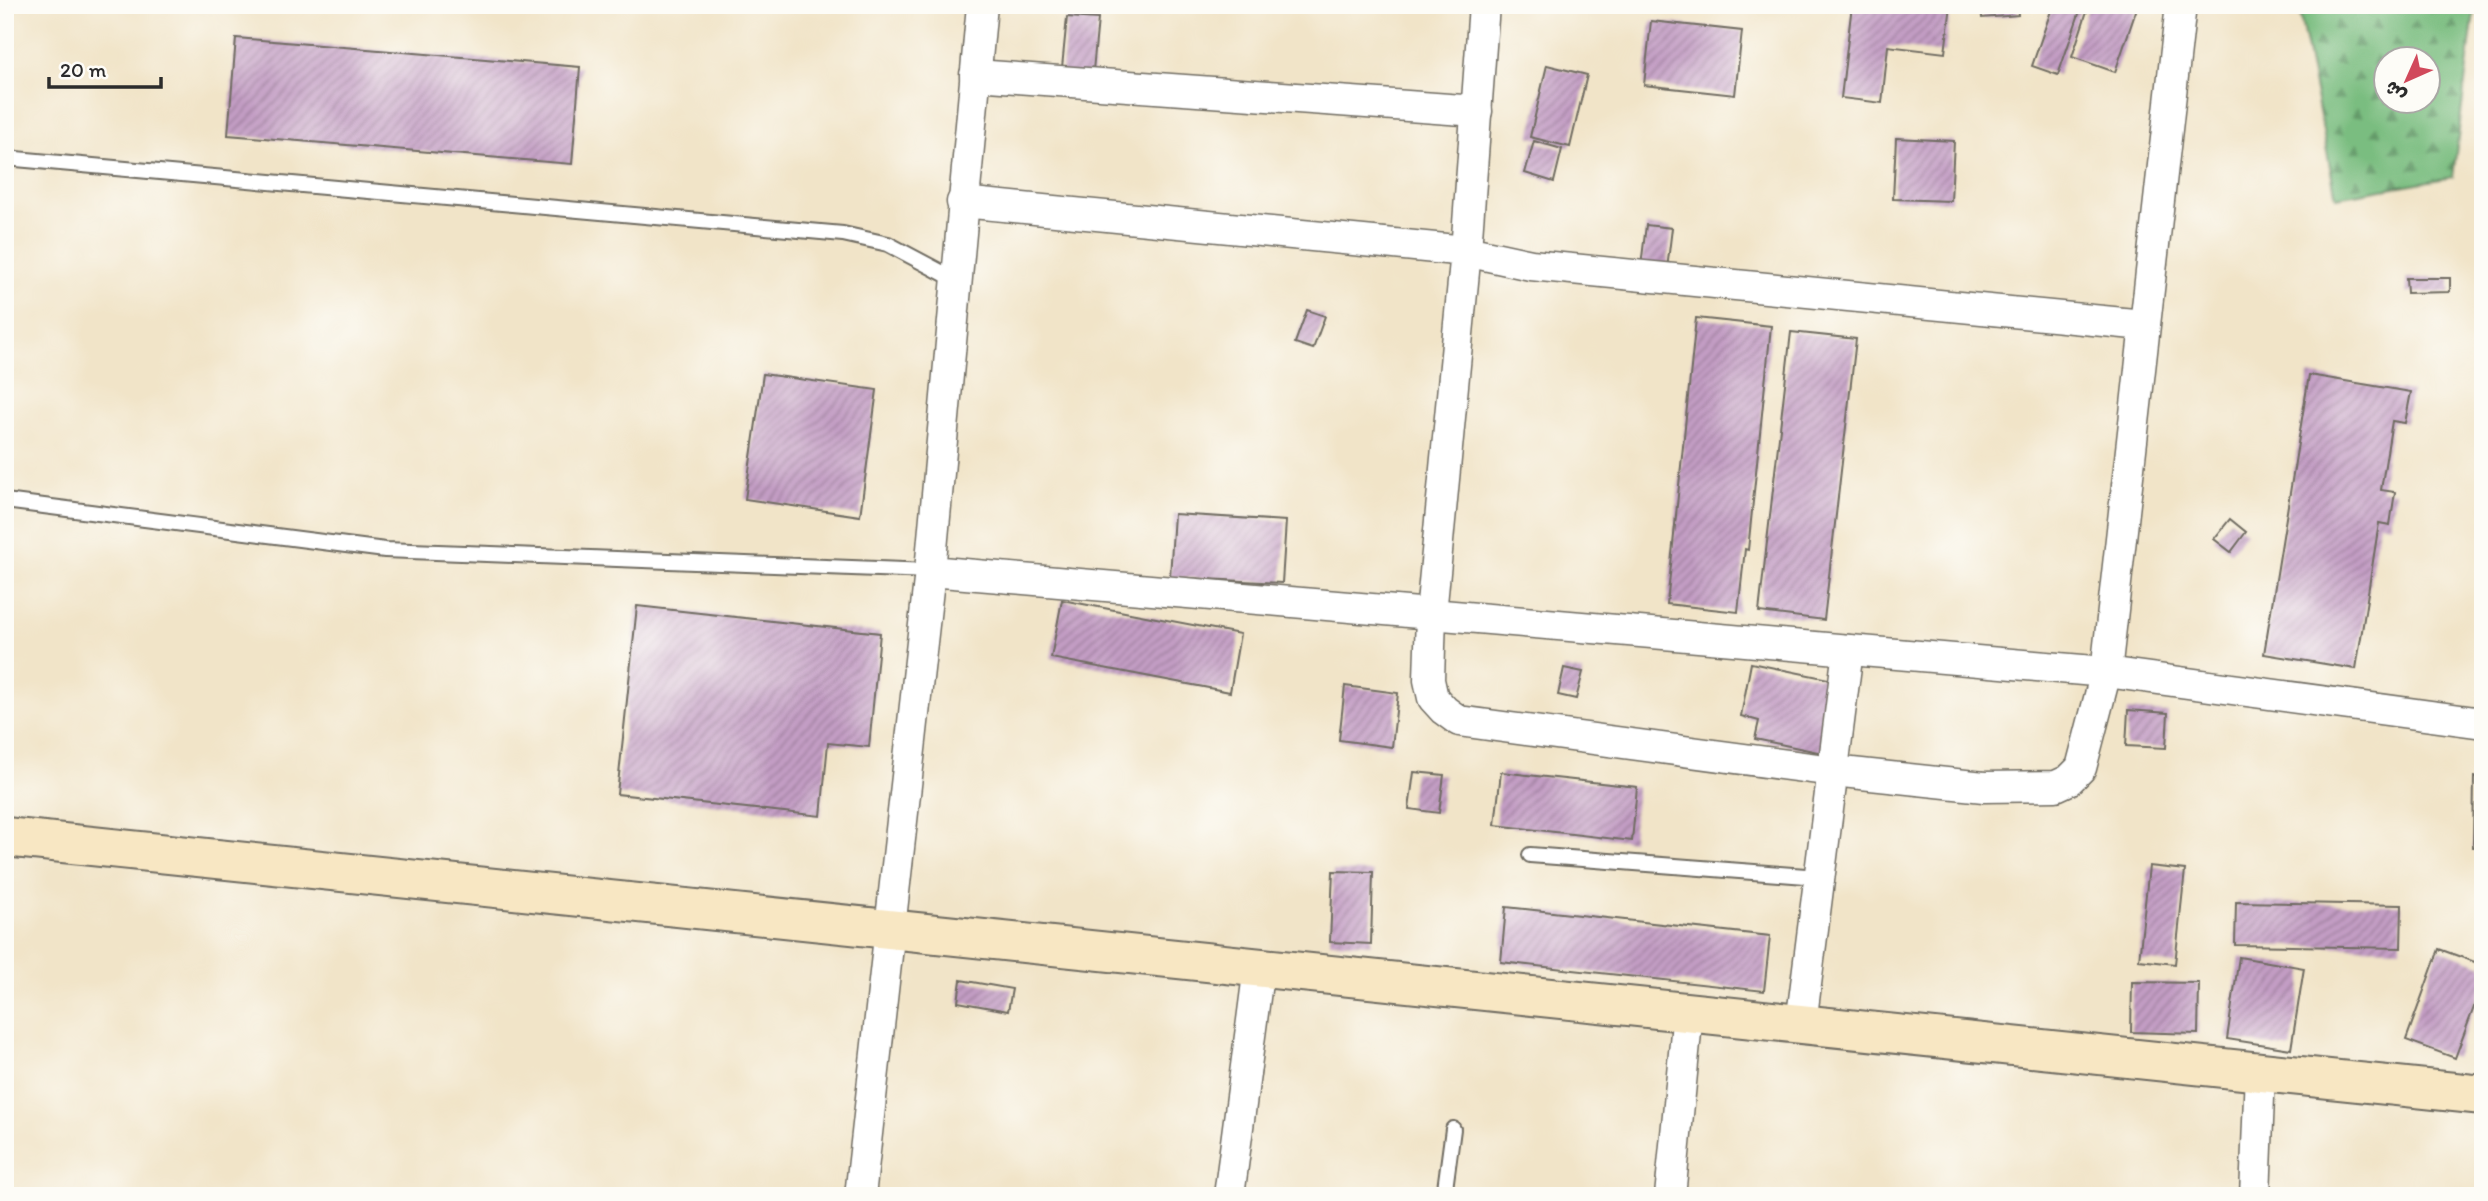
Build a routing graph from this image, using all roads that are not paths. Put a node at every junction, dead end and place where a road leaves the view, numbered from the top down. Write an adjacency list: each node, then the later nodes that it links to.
1 (982, 5): 4 (street)
2 (1485, 5): 5 (street)
3 (2180, 5): 10 (street)
4 (975, 75): 5 (street); 7 (street)
5 (1477, 111): 8 (street)
6 (5, 158): 9 (lane)
7 (962, 202): 8 (street); 9 (street)
8 (1466, 251): 10 (street); 13 (street)
9 (956, 280): 12 (street)
10 (2144, 326): 15 (street)
11 (5, 501): 12 (lane)
12 (930, 571): 13 (street); 21 (street)
13 (1431, 614): 14 (street); 17 (street)
14 (1849, 650): 15 (street); 17 (street)
15 (2106, 672): 16 (street); 17 (street)
16 (2483, 723)
17 (1833, 771): 20 (street)
18 (5, 837): 21 (street)
19 (1530, 855): 20 (lane)
20 (1819, 877): 24 (street)
21 (891, 929): 22 (street); 28 (street)
22 (1259, 967): 23 (street); 29 (street)
23 (1688, 1012): 24 (street); 31 (street)
24 (1801, 1024): 25 (street)
25 (2260, 1072): 26 (street); 32 (street)
26 (2483, 1095)
27 (1453, 1129): 30 (lane)
28 (860, 1196)
29 (1230, 1196)
30 (1444, 1196)
31 (1670, 1196)
32 (2255, 1196)

